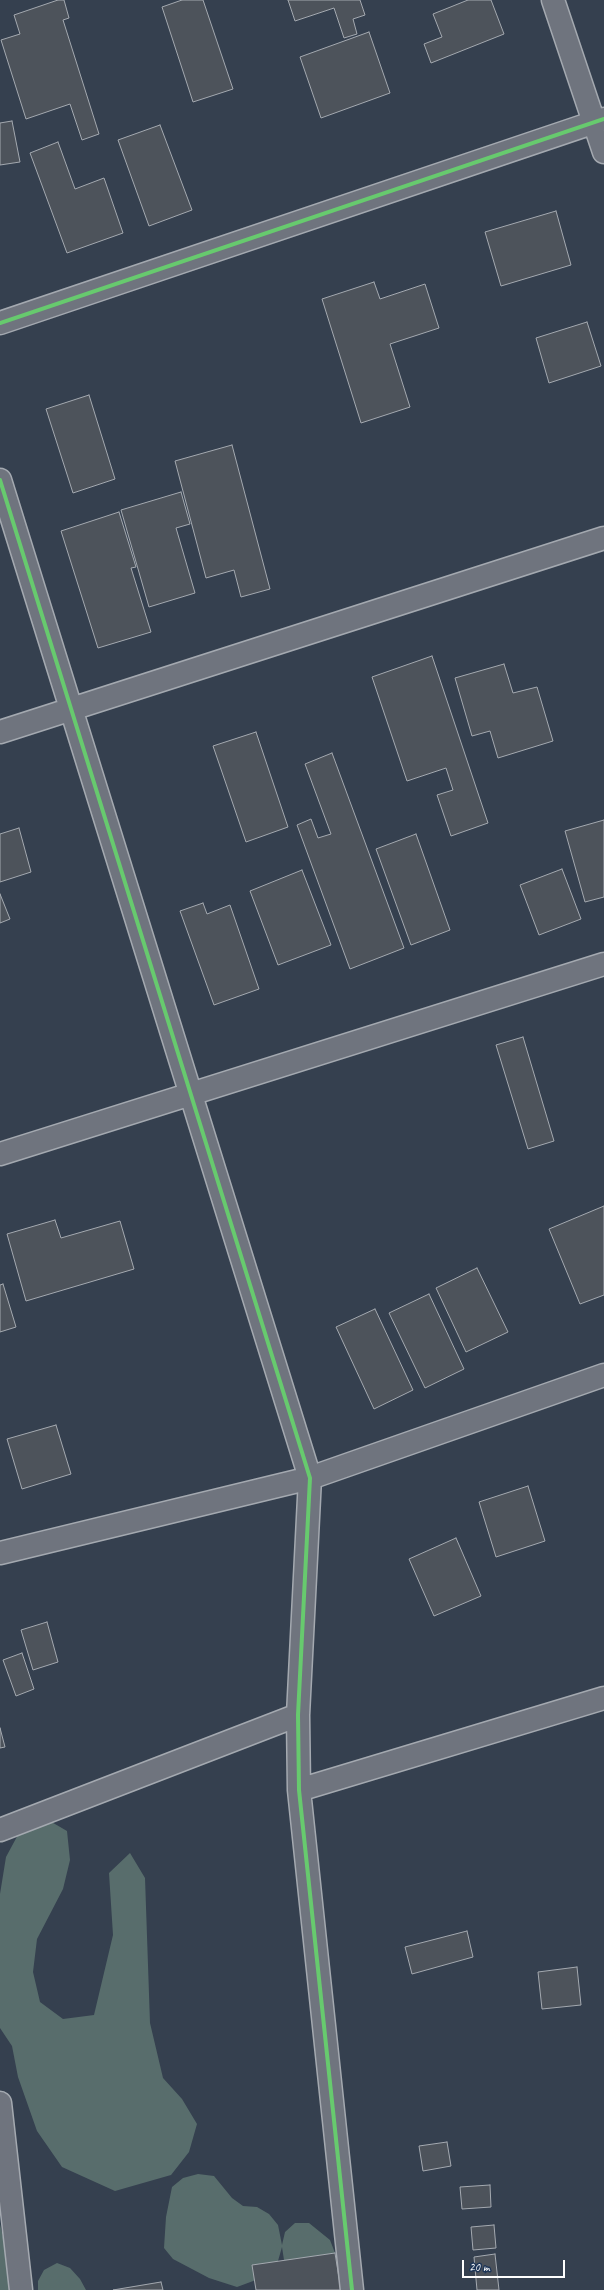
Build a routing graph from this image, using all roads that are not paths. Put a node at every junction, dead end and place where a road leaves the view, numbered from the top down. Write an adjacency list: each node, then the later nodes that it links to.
1 (553, 0): 2 (street)
2 (600, 120): 3 (street); 4 (street)
3 (604, 152)
4 (0, 323)
5 (0, 480): 7 (street)
6 (604, 538): 7 (street)
7 (71, 709): 8 (street); 10 (street)
8 (0, 732)
9 (604, 964): 10 (street)
10 (191, 1095): 11 (street); 13 (street)
11 (0, 1154)
12 (604, 1375): 13 (street)
13 (310, 1478): 14 (street); 16 (street)
14 (0, 1553)
15 (604, 1698): 17 (street)
16 (298, 1716): 17 (street); 18 (street)
17 (299, 1790): 21 (street)
18 (0, 1830)
19 (0, 2103): 20 (street)
20 (21, 2290)
21 (352, 2290)

